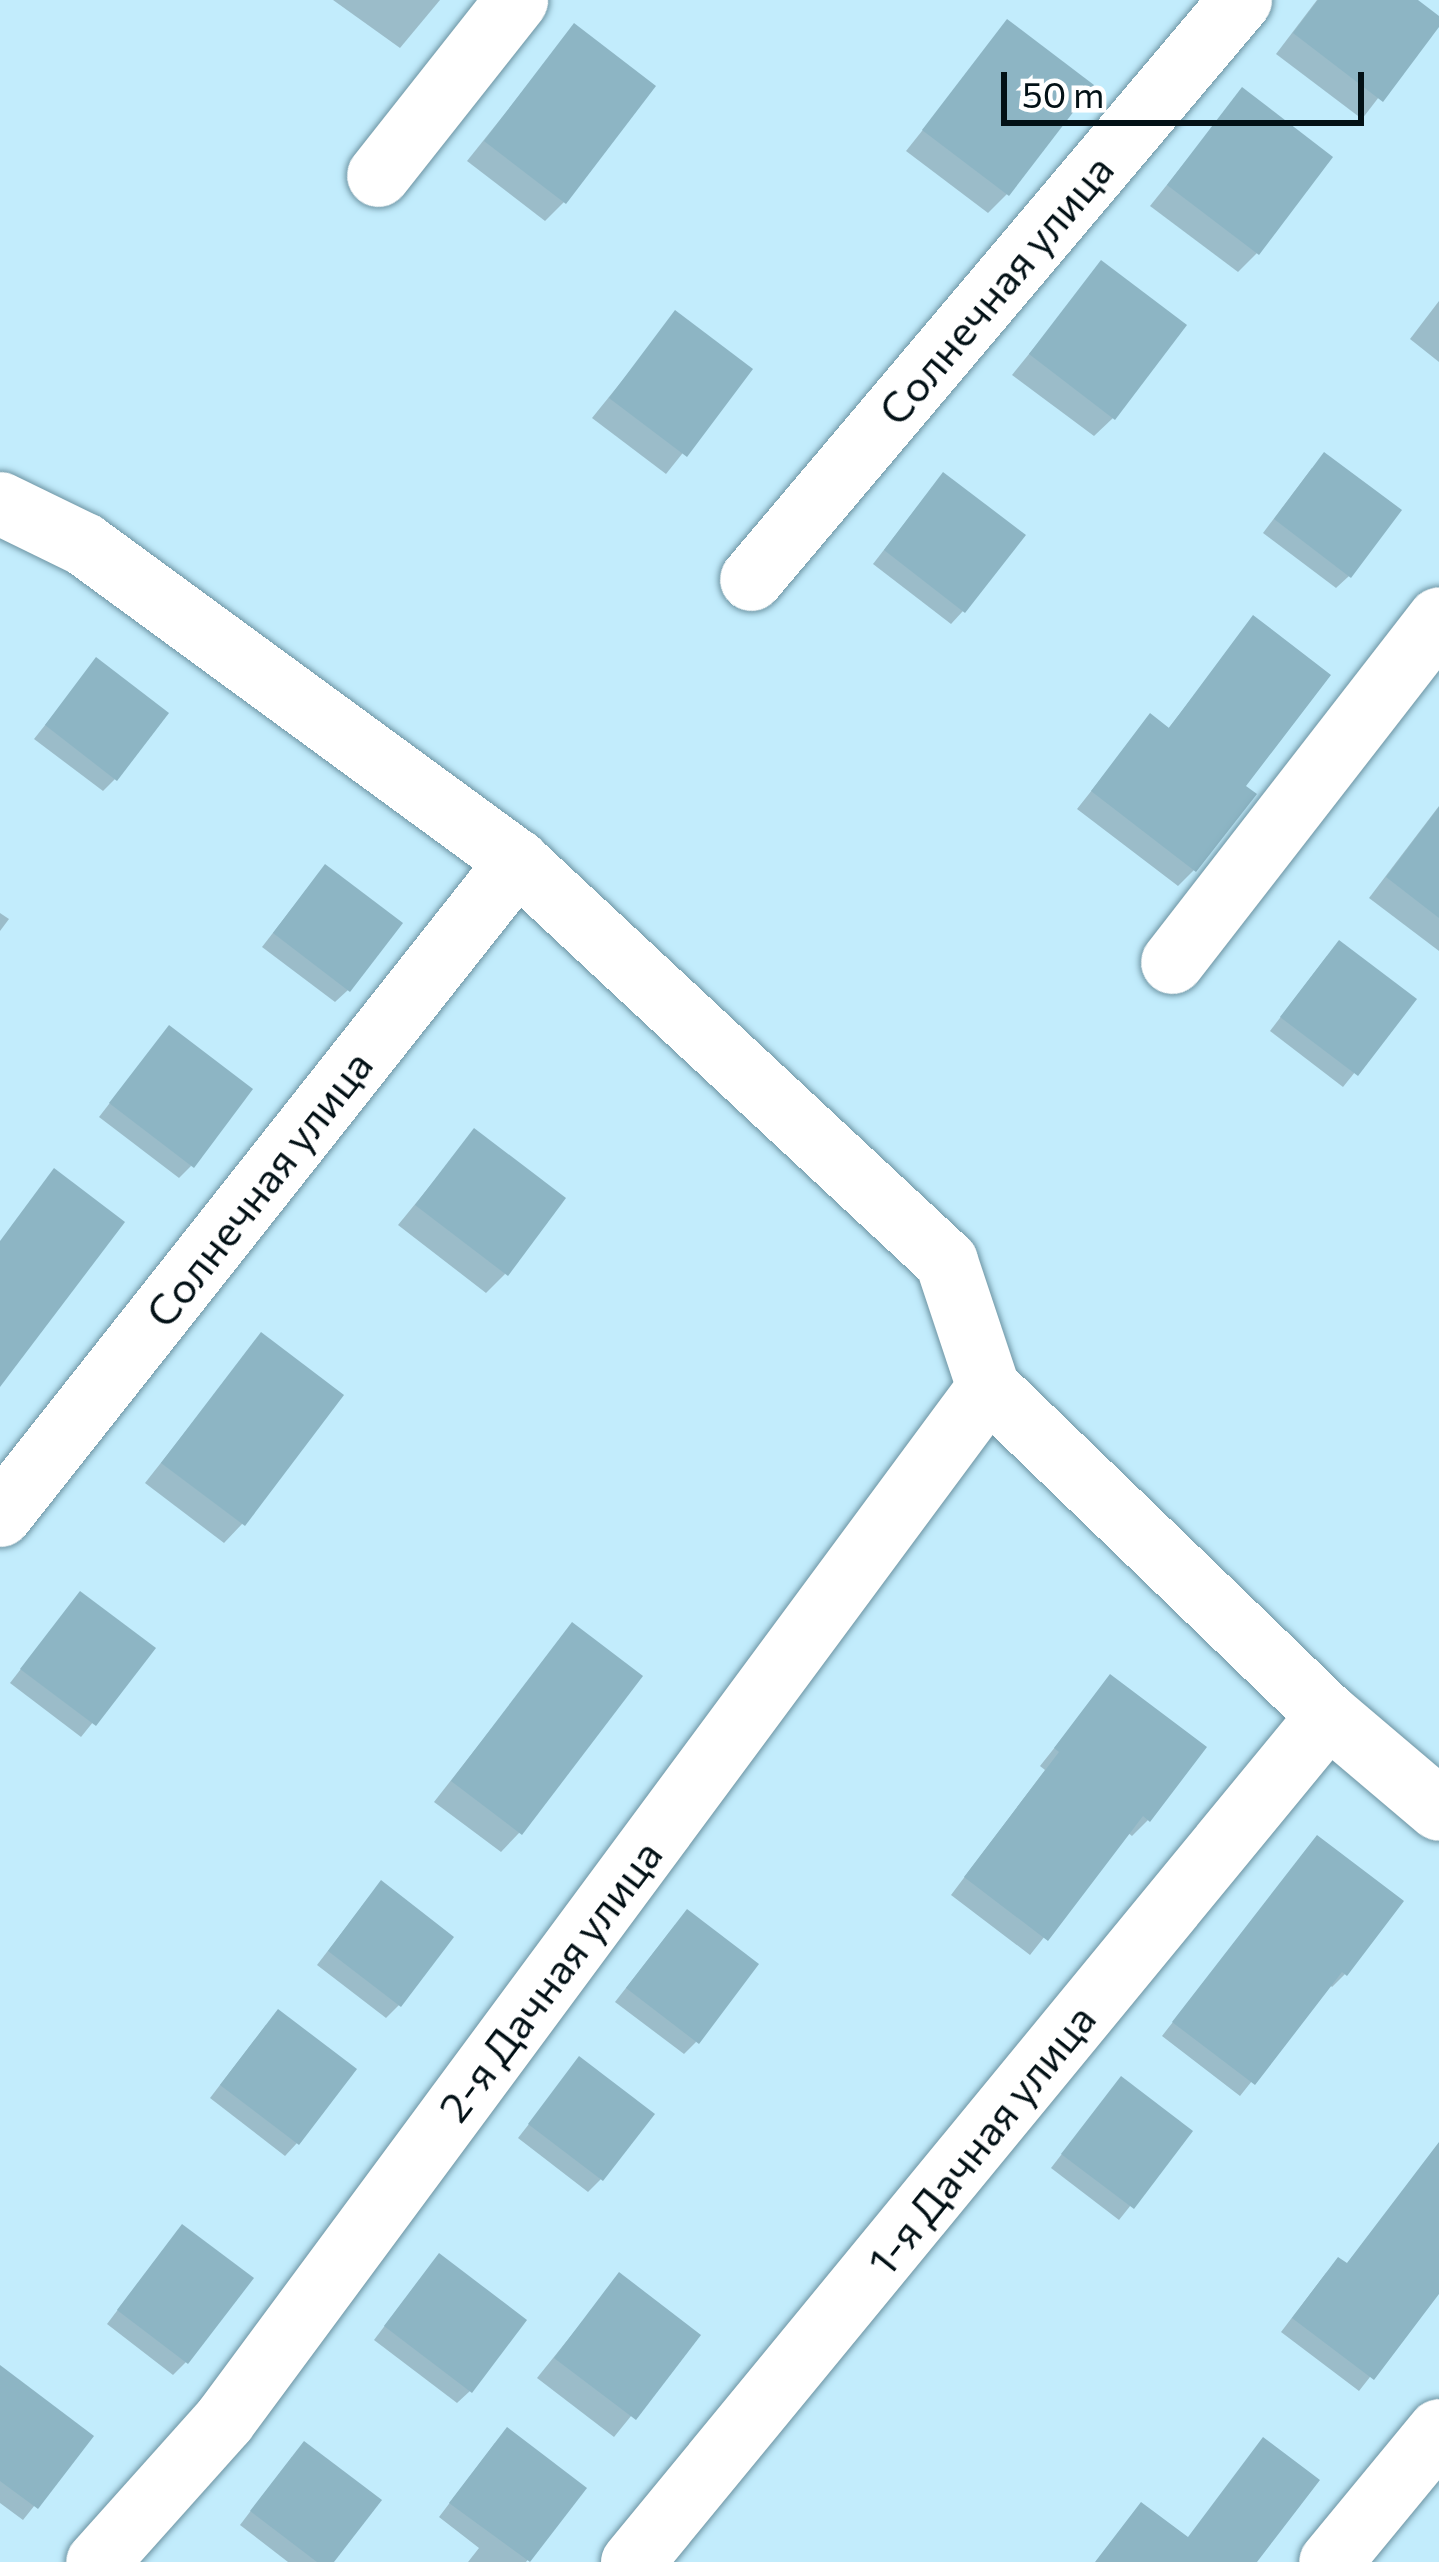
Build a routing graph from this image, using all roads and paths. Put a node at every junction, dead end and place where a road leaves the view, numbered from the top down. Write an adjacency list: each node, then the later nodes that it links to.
1 (515, 0): 3 (street)
2 (1240, 0): 5 (street, Солнечная улица)
3 (378, 175)
4 (0, 503): 7 (street)
5 (751, 579)
6 (1439, 618): 8 (street)
7 (517, 861): 9 (street); 10 (street, Солнечная улица)
8 (1172, 962)
9 (988, 1387): 11 (street); 14 (street, 2-я Дачная улица)
10 (0, 1515)
11 (1328, 1715): 12 (street); 15 (street, 1-я Дачная улица)
12 (1439, 1809)
13 (1439, 2430): 16 (street)
14 (97, 2562)
15 (632, 2562)
16 (1330, 2562)

